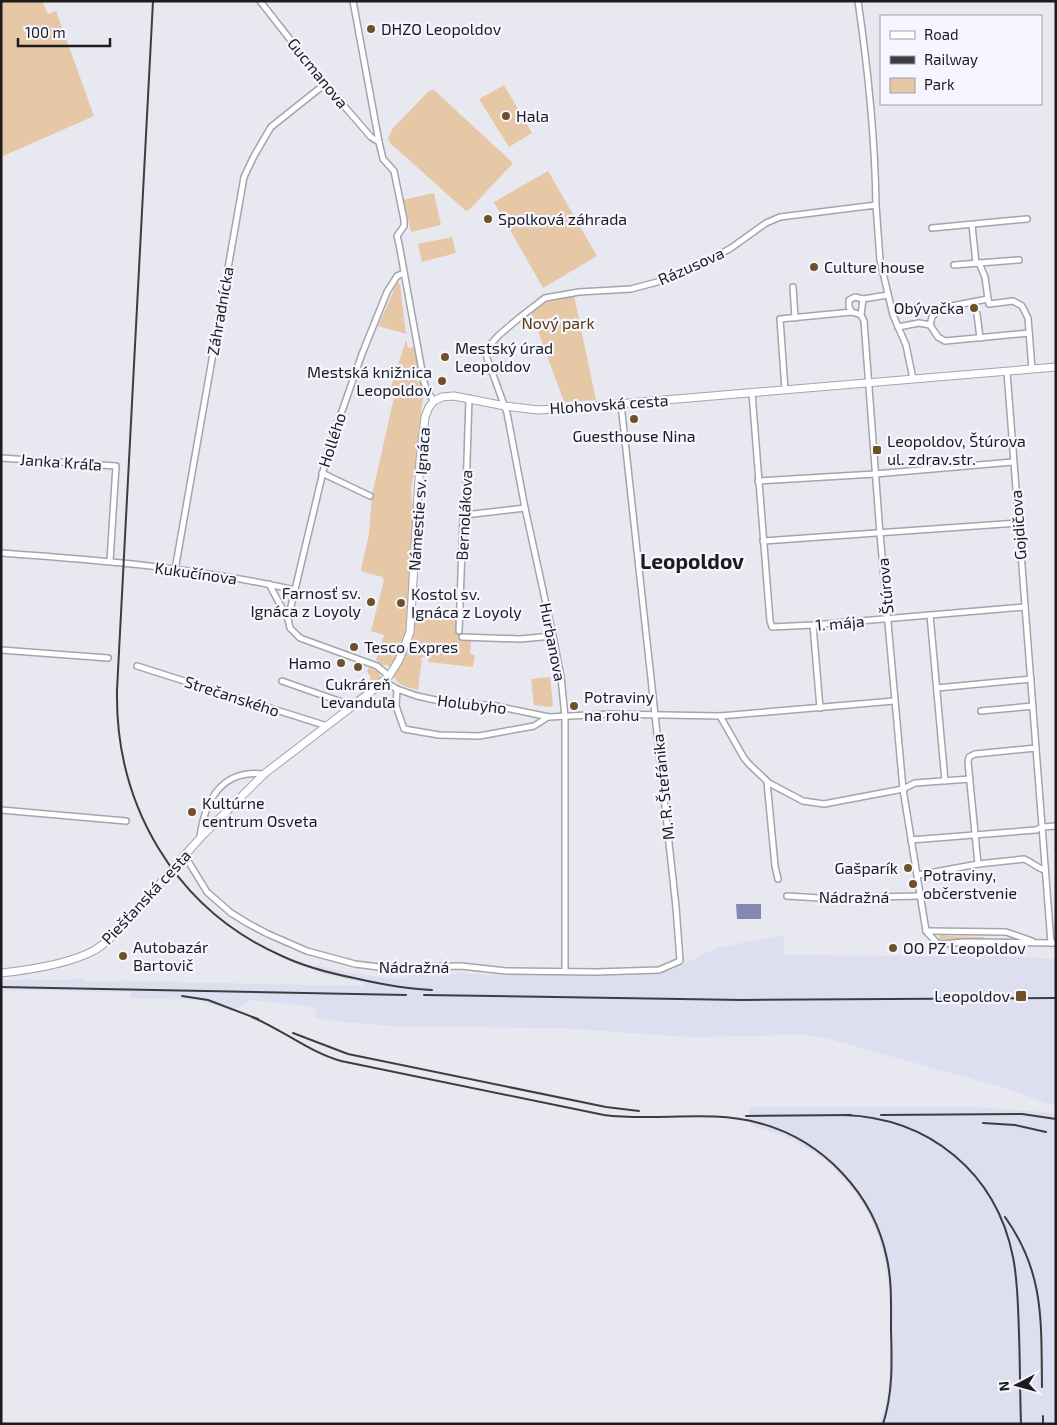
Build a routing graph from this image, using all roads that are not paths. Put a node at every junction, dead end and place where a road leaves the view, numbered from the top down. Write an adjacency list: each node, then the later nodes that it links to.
1 (260, 1): 4 (street, Gucmanova)
2 (353, 1): 5 (street, Gucmanova)
3 (858, 1): 6 (street)
4 (325, 84): 5 (street, Gucmanova); 50 (street, Záhradnícka)
5 (379, 142): 13 (street, Gucmanova)
6 (876, 205): 15 (street); 36 (street, Rázusova)
7 (1027, 219): 8 (street)
8 (972, 225): 9 (street); 11 (street)
9 (932, 228)
10 (1019, 260): 11 (street)
11 (978, 263): 12 (street); 17 (street)
12 (954, 265)
13 (404, 273): 34 (street); 39 (street, Hollého)
14 (793, 287): 21 (street)
15 (888, 295): 16 (street); 23 (street)
16 (863, 299): 18 (street); 20 (street)
17 (988, 299): 22 (street); 24 (street)
18 (852, 312): 20 (street); 21 (street)
19 (977, 314): 25 (street)
20 (861, 315): 30 (street)
21 (795, 318): 31 (street)
22 (930, 325): 23 (street); 25 (street)
23 (898, 327): 29 (street)
24 (1029, 334): 25 (street); 27 (street)
25 (980, 338)
26 (1056, 367): 27 (street, Hlohovská cesta)
27 (1032, 369): 28 (street, Hlohovská cesta)
28 (1007, 372): 29 (street, Hlohovská cesta); 38 (street, Gojdičova)
29 (913, 379): 30 (street, Hlohovská cesta)
30 (869, 382): 31 (street, Hlohovská cesta); 40 (street, Štúrova)
31 (786, 390): 32 (street, Hlohovská cesta)
32 (752, 393): 35 (street, Hlohovská cesta); 41 (street, 1. mája)
33 (469, 398): 34 (street, Hlohovská cesta); 36 (street, Hlohovská cesta); 44 (street, Bernolákova)
34 (434, 401): 64 (street, Námestie sv. Ignáca)
35 (620, 404): 36 (street, Hlohovská cesta); 74 (street, M. R. Štefánika)
36 (505, 406): 43 (street, Hurbanova)
37 (1, 458): 49 (street, Janka Kráľa)
38 (1013, 462): 40 (street); 45 (street, Gojdičova)
39 (322, 473): 42 (street); 52 (street, Hollého)
40 (876, 474): 41 (street); 46 (street, Štúrova)
41 (758, 481): 47 (street, 1. mája)
42 (370, 496)
43 (525, 508): 44 (street); 60 (street, Hurbanova)
44 (464, 514): 58 (street, Bernolákova)
45 (1018, 522): 46 (street); 53 (street, Gojdičova)
46 (880, 534): 47 (street); 56 (street, Štúrova)
47 (763, 541): 57 (street, 1. mája)
48 (1, 553): 49 (street)
49 (110, 561): 50 (street, Kukučínova)
50 (175, 570): 51 (street, Kukučínova)
51 (269, 584): 52 (street, Kukučínova); 55 (street)
52 (295, 590): 55 (street, Hollého)
53 (1025, 607): 54 (street, 1. mája); 65 (street, Gojdičova)
54 (930, 615): 56 (street, 1. mája); 67 (street)
55 (288, 619): 64 (street, Holubyho)
56 (888, 619): 57 (street, 1. mája); 69 (street, Štúrova)
57 (813, 625): 72 (street)
58 (459, 631)
59 (462, 636): 60 (street)
60 (553, 636): 77 (street, Hurbanova)
61 (1, 650): 62 (street)
62 (108, 658)
63 (137, 666): 78 (street, Strečanského)
64 (386, 679): 68 (street, Holubyho); 70 (street, Piešťanská cesta)
65 (1031, 679): 67 (street); 71 (street, Gojdičova)
66 (282, 681): 70 (street)
67 (937, 688): 82 (street)
68 (397, 689): 76 (street, Holubyho); 76 (street, Holubyho)
69 (894, 701): 72 (street, Holubyho); 84 (street, Štúrova)
70 (353, 706): 78 (street, Piešťanská cesta)
71 (1033, 706): 73 (street); 79 (street, Gojdičova)
72 (820, 708): 75 (street, Holubyho)
73 (981, 711)
74 (655, 715): 75 (street, Holubyho); 77 (street, Holubyho); 102 (street, M. R. Štefánika)
75 (720, 716): 83 (street)
76 (548, 717): 77 (street, Holubyho)
77 (565, 717): 103 (street, Hurbanova)
78 (327, 726): 80 (street, Piešťanská cesta)
79 (1036, 748): 81 (street); 88 (street, Gojdičova)
80 (264, 774): 90 (street, Piešťanská cesta); 90 (street, Piešťanská cesta)
81 (970, 779): 82 (street); 89 (street)
82 (945, 781): 84 (street)
83 (767, 782): 84 (street); 96 (street)
84 (903, 789): 91 (street, Štúrova)
85 (1, 810): 86 (street)
86 (126, 821)
87 (1056, 826): 88 (street)
88 (1042, 827): 89 (street); 94 (street, Gojdičova)
89 (976, 835): 91 (street); 93 (street)
90 (200, 838): 92 (street, Piešťanská cesta)
91 (911, 840): 95 (street, Štúrova)
92 (185, 856): 103 (street, Nádražná); 104 (street, Piešťanská cesta)
93 (978, 864): 94 (street); 95 (street)
94 (1045, 870): 101 (street, Gojdičova)
95 (918, 875): 98 (street, Štúrova)
96 (778, 879)
97 (787, 896): 98 (street, Nádražná)
98 (921, 896): 99 (street, Štúrova)
99 (926, 931): 100 (street); 100 (street)
100 (1039, 942): 101 (street)
101 (1053, 943)
102 (680, 961): 103 (street, Nádražná)
103 (565, 971)
104 (1, 973)

